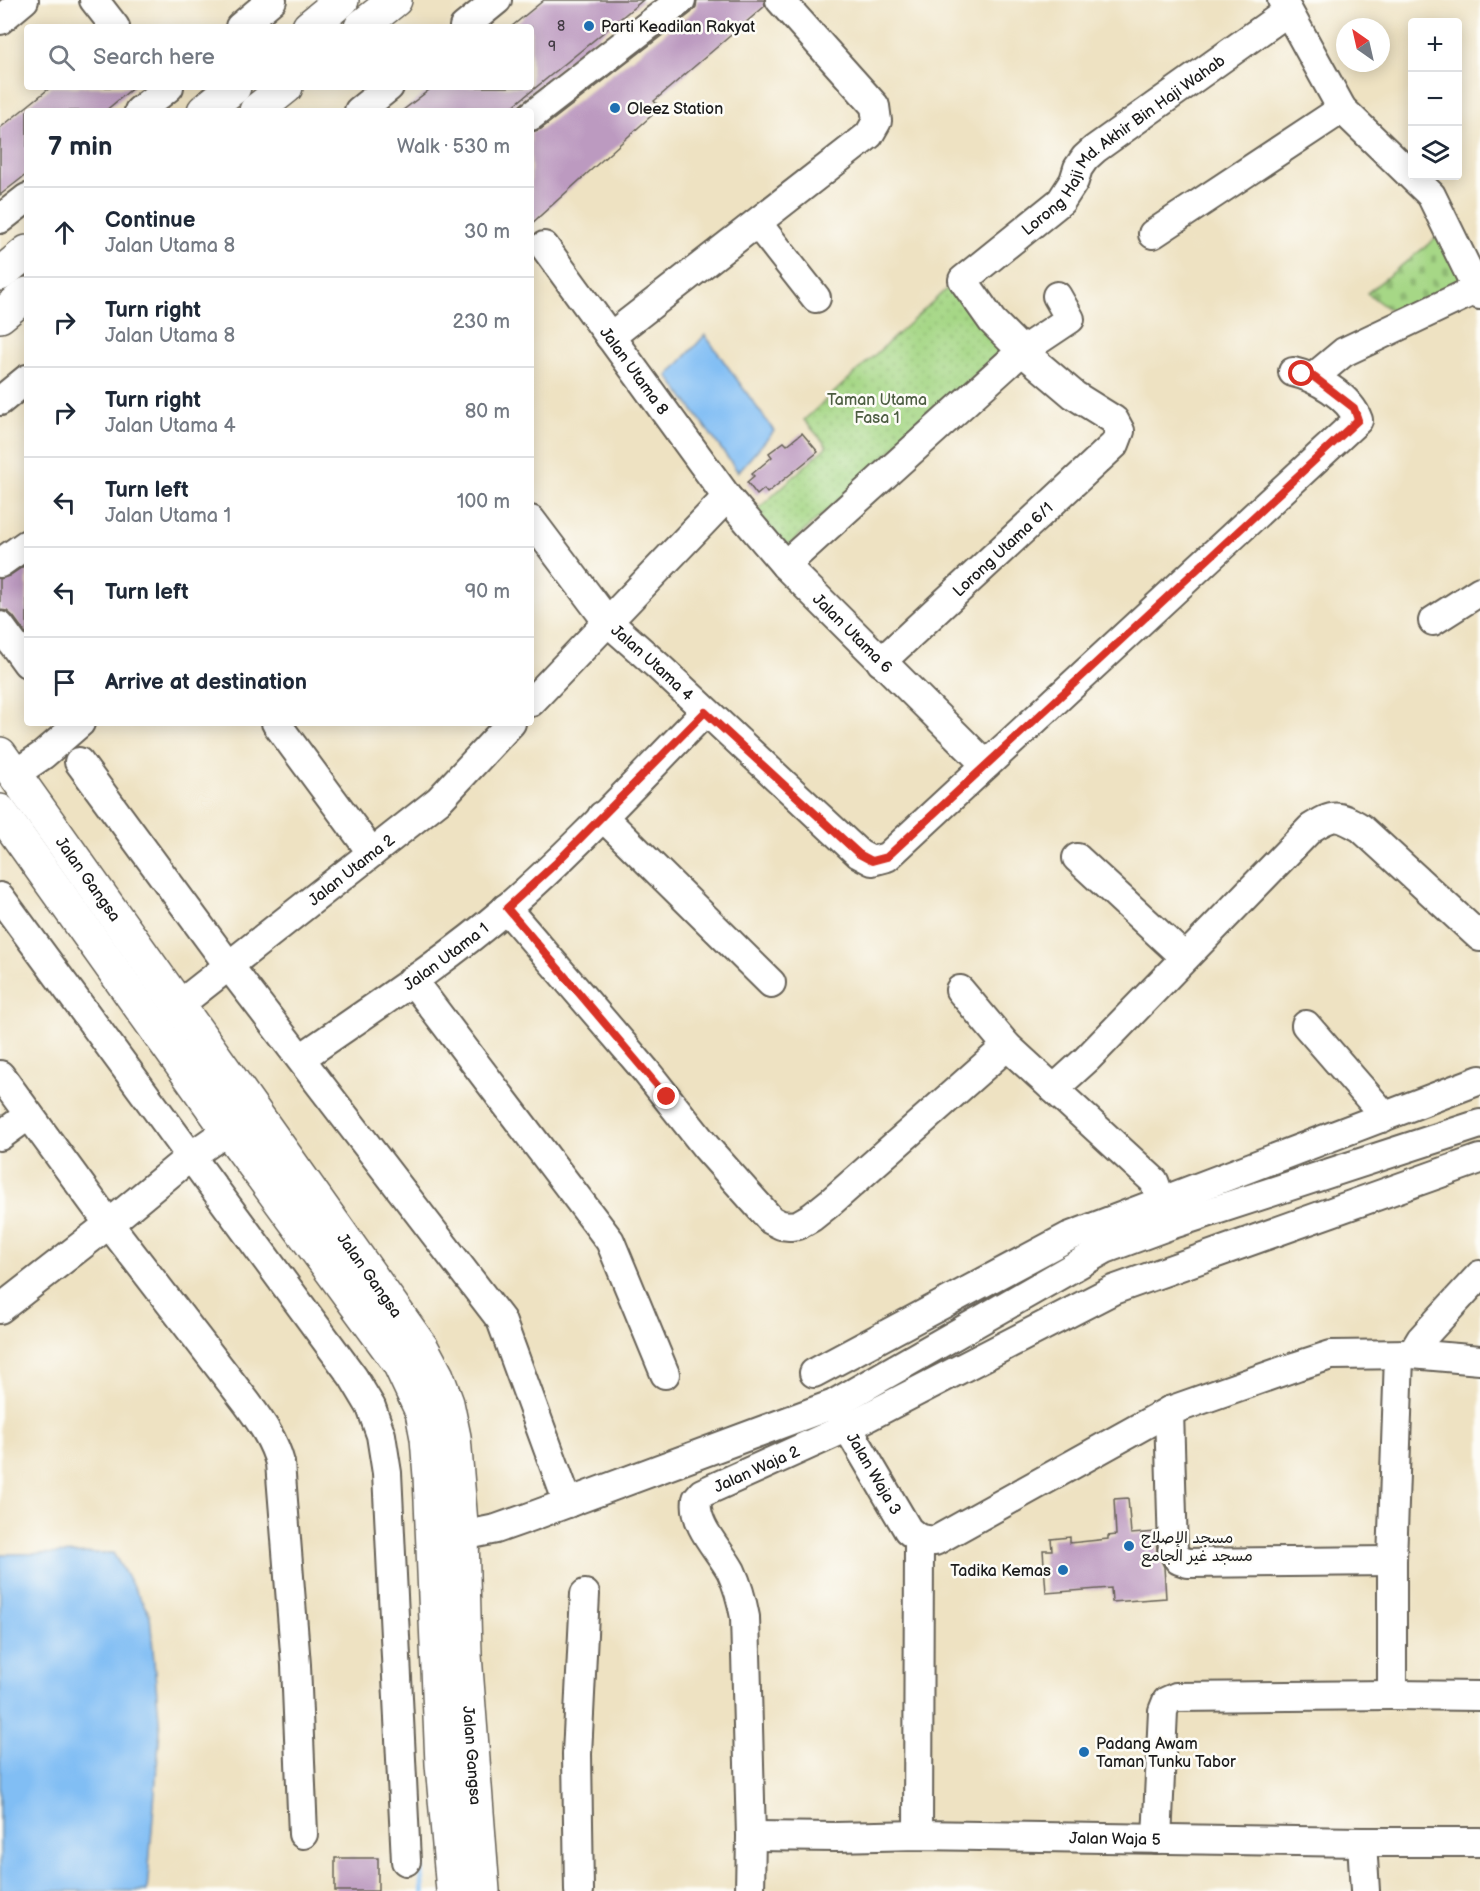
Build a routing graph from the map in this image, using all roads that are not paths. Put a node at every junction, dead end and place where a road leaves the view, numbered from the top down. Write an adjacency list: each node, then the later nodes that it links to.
1 (24, 0): 10 (street)
2 (94, 0): 11 (street)
3 (272, 0): 12 (street)
4 (342, 0): 13 (main road)
5 (395, 0): 14 (main road)
6 (497, 0): 15 (street)
7 (681, 0): 25 (street)
8 (782, 3): 28 (street)
9 (1285, 6): 24 (street); 39 (street, Lorong Haji Md. Akhir Bin Haji Wahab)
10 (0, 20)
11 (113, 24)
12 (244, 24)
13 (313, 24)
14 (365, 24)
15 (468, 24)
16 (230, 90): 21 (main road)
17 (282, 90): 22 (main road)
18 (385, 90): 23 (street)
19 (170, 94): 20 (street)
20 (144, 108)
21 (208, 108)
22 (260, 108)
23 (363, 108)
24 (1342, 109): 29 (street); 33 (street)
25 (534, 115)
26 (24, 200): 27 (street)
27 (0, 219)
28 (757, 223): 36 (street); 38 (street)
29 (1153, 234)
30 (544, 246): 38 (street, Jalan Utama 8)
31 (24, 254): 32 (main road)
32 (0, 274)
33 (1478, 292): 60 (street)
34 (24, 296): 37 (main road)
35 (1057, 296): 39 (street)
36 (816, 298)
37 (0, 316)
38 (610, 337): 42 (street, Jalan Utama 8)
39 (1022, 351): 46 (street); 52 (street, Lorong Utama 6/1)
40 (24, 381): 41 (street)
41 (0, 401)
42 (727, 497): 46 (street, Jalan Utama 6); 48 (street)
43 (534, 524): 48 (street, Jalan Utama 4)
44 (24, 546): 45 (street)
45 (0, 562)
46 (785, 565): 52 (street, Jalan Utama 6)
47 (1480, 591): 49 (street)
48 (607, 621): 53 (street); 54 (street, Jalan Utama 4)
49 (1433, 621)
50 (0, 626): 51 (street)
51 (24, 659)
52 (881, 662): 60 (street, Jalan Utama 6)
53 (534, 699)
54 (705, 712): 60 (street, Jalan Utama 4); 62 (street, Jalan Utama 1)
55 (74, 726): 59 (street)
56 (278, 726): 63 (street)
57 (497, 728): 63 (street, Jalan Utama 2)
58 (79, 762): 69 (street)
59 (7, 764): 73 (main road, Jalan Gangsa)
60 (986, 765)
61 (0, 812): 83 (main road, Jalan Gangsa)
62 (602, 816): 66 (street, Jalan Utama 1); 71 (street)
63 (372, 853): 69 (street, Jalan Utama 2)
64 (1077, 858): 68 (street)
65 (0, 897): 85 (street)
66 (507, 908): 70 (street, Jalan Utama 1); 75 (street)
67 (1480, 937): 68 (street)
68 (1184, 957): 79 (street)
69 (229, 966): 73 (street, Jalan Utama 2); 76 (street)
70 (412, 980): 76 (street, Jalan Utama 1); 96 (street)
71 (771, 983)
72 (960, 990): 75 (street)
73 (179, 1005): 100 (main road, Jalan Gangsa)
74 (1306, 1025): 81 (street)
75 (1007, 1046): 79 (street)
76 (301, 1058): 99 (street)
77 (0, 1075): 80 (street)
78 (1480, 1080): 81 (street)
79 (1054, 1089): 87 (street)
80 (29, 1115): 84 (street); 88 (street)
81 (1382, 1118): 87 (street)
82 (1480, 1124): 87 (street)
83 (228, 1130): 85 (street); 113 (main road, Jalan Gangsa)
84 (0, 1136)
85 (191, 1156): 88 (street); 112 (street)
86 (1480, 1159): 98 (street, Jalan Waja 2)
87 (1166, 1213): 90 (street); 92 (street)
88 (109, 1224): 91 (street); 106 (street)
89 (1480, 1275): 93 (street)
90 (975, 1287): 92 (street); 95 (street)
91 (0, 1309)
92 (989, 1315): 98 (street)
93 (1405, 1355): 94 (street); 97 (street); 102 (street)
94 (1480, 1360)
95 (814, 1373)
96 (664, 1374)
97 (1169, 1411): 101 (street); 102 (street)
98 (840, 1416): 99 (street); 101 (street, Jalan Waja 3); 108 (street, Jalan Waja 2)
99 (568, 1503): 100 (street)
100 (462, 1536): 114 (main road, Jalan Gangsa)
101 (919, 1539): 107 (street)
102 (1392, 1561): 104 (street)
103 (585, 1594): 115 (street)
104 (1392, 1695): 105 (street); 109 (street)
105 (1480, 1696)
106 (303, 1834)
107 (918, 1835): 108 (street, Jalan Waja 5); 109 (street, Jalan Waja 5)
108 (751, 1836): 116 (street, Jalan Waja 2)
109 (1157, 1839): 110 (street, Jalan Waja 5)
110 (1362, 1842): 111 (street, Jalan Waja 5); 117 (street)
111 (1480, 1842)
112 (406, 1861)
113 (453, 1891)
114 (483, 1891)
115 (579, 1891)
116 (750, 1891)
117 (1365, 1891)

